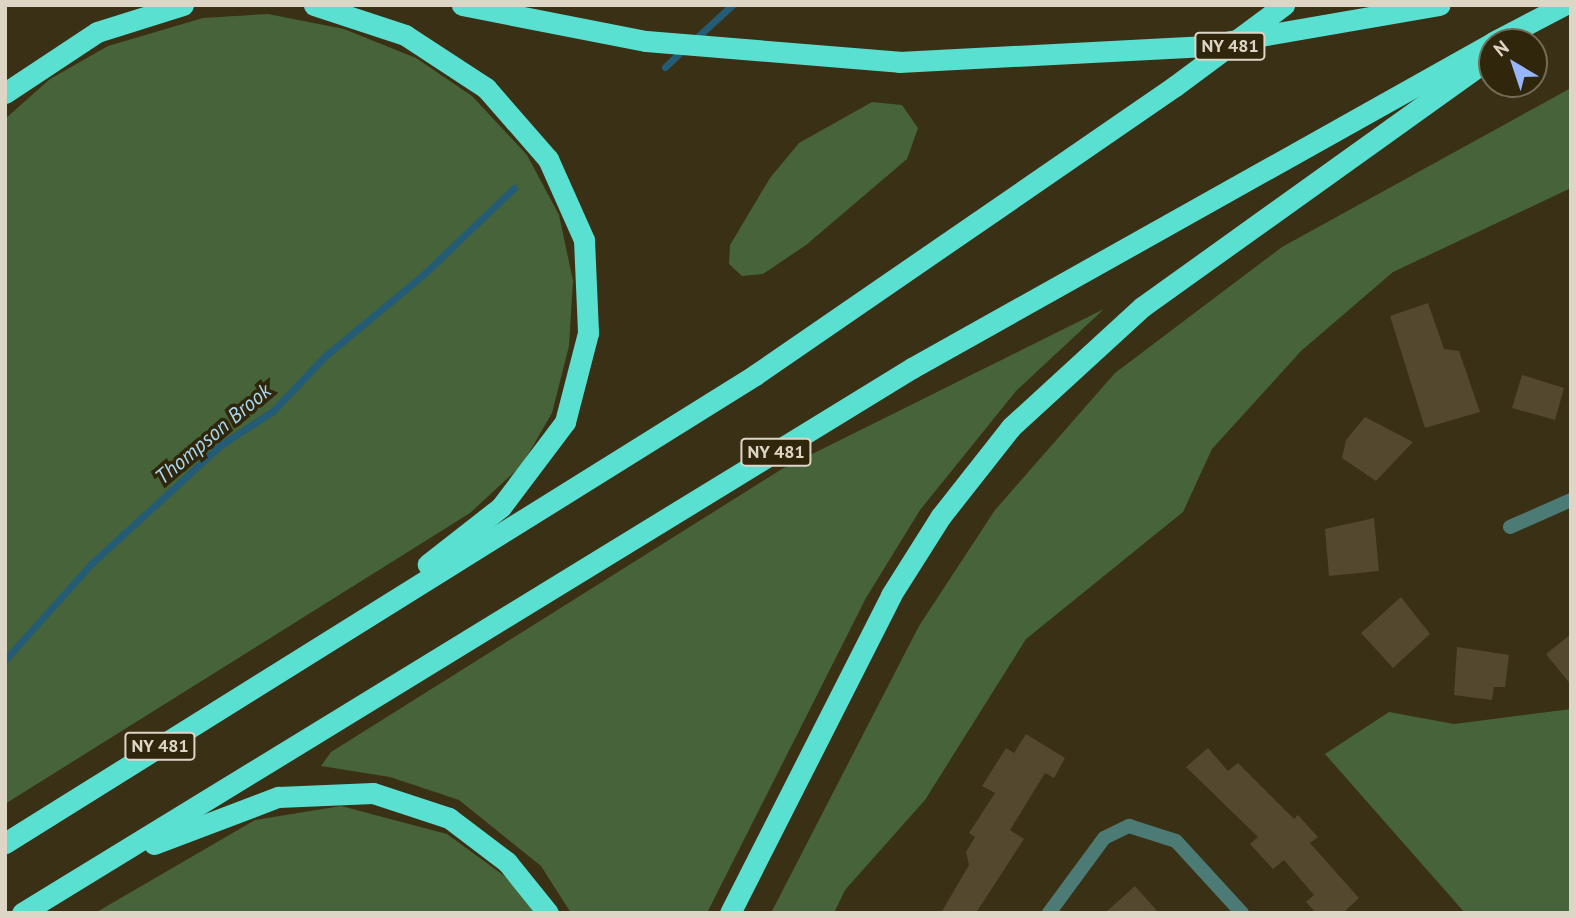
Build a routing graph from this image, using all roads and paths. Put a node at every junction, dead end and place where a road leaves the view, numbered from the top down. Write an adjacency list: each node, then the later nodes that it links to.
1 (183, 5): 11 (highway)
2 (314, 5): 14 (highway)
3 (462, 5): 5 (highway)
4 (1284, 5): 14 (highway, NY 481, bridge)
5 (1439, 5)
6 (1562, 7): 7 (highway, NY 481); 8 (highway)
7 (1521, 28)
8 (1531, 28)
9 (1478, 50): 16 (highway, NY 481)
10 (1478, 66): 19 (highway)
11 (5, 93)
12 (1571, 500): 13 (street)
13 (1510, 527)
14 (314, 649): 15 (highway, NY 481)
15 (5, 843)
16 (72, 881): 17 (highway, NY 481); 18 (highway)
17 (22, 913)
18 (548, 913)
19 (730, 913)
20 (1049, 913): 21 (street)
21 (1242, 913)

